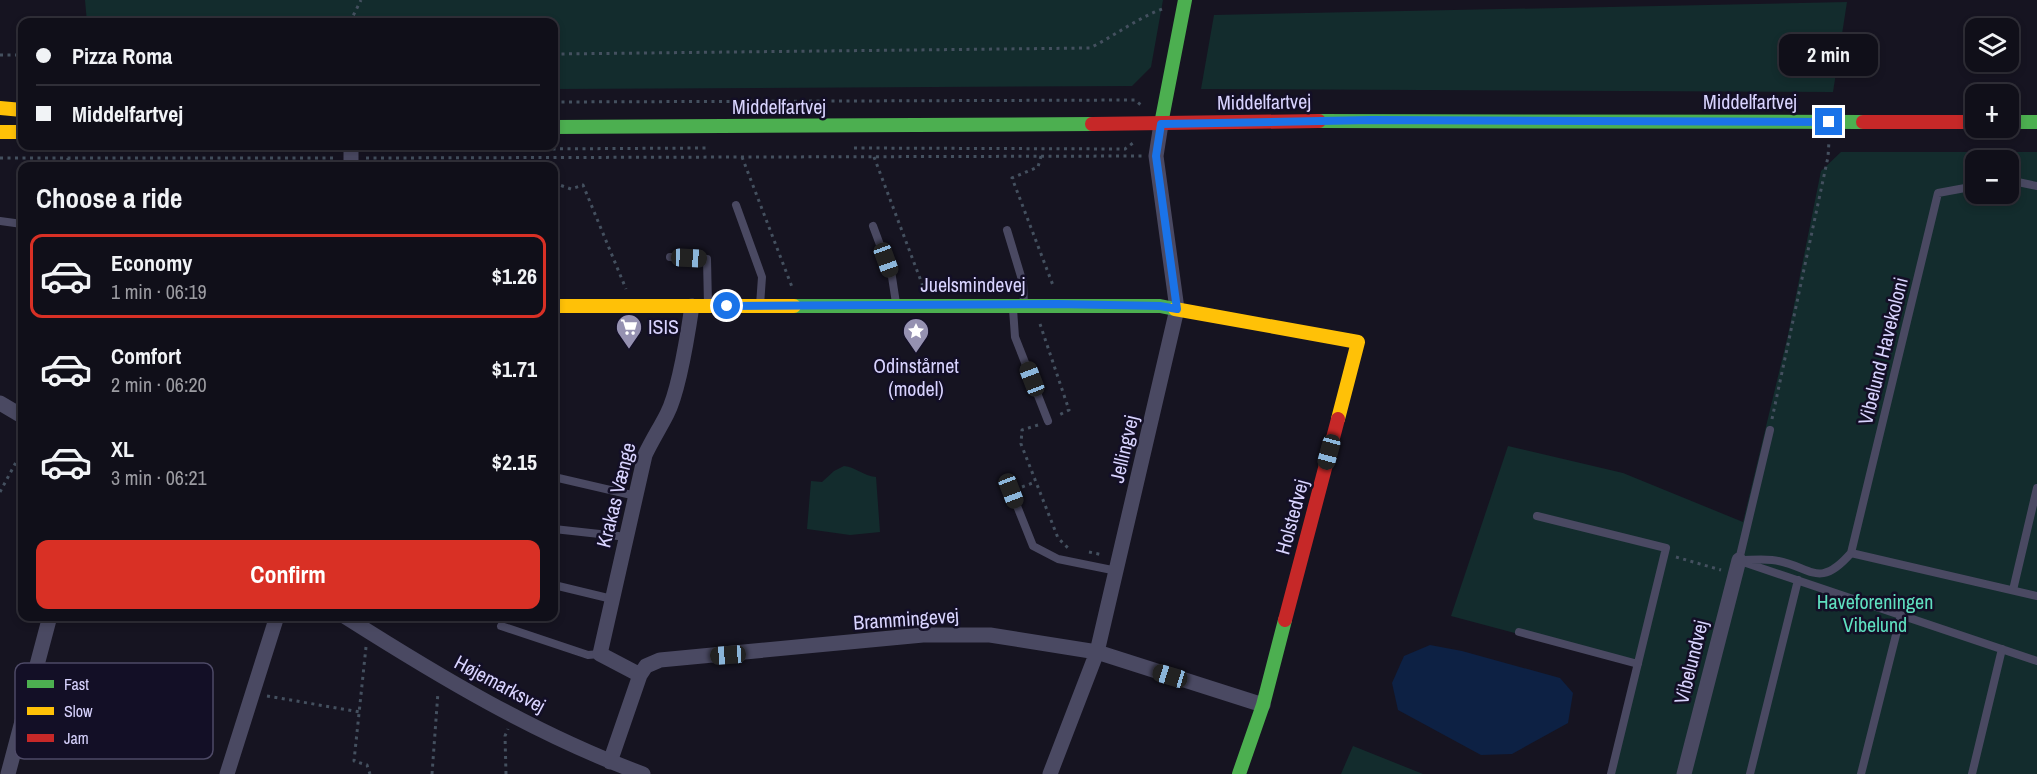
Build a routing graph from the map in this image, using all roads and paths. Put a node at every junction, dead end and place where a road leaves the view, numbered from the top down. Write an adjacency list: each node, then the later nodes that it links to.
1 (361, 0): 3 (path)
2 (1184, 1): 4 (path); 14 (main road)
3 (352, 18)
4 (558, 54)
5 (0, 55): 6 (path)
6 (18, 56)
7 (558, 102): 14 (path)
8 (0, 108): 9 (main road)
9 (18, 110)
10 (1829, 122): 11 (main road, Middelfartvej); 14 (main road, Middelfartvej); 53 (path)
11 (1965, 122)
12 (2019, 122): 13 (main road)
13 (2037, 122)
14 (1161, 124): 15 (main road, Middelfartvej); 24 (street, Jellingvej)
15 (558, 127)
16 (0, 132): 17 (main road)
17 (18, 132)
18 (1134, 142): 20 (path)
19 (708, 148): 22 (path)
20 (851, 148)
21 (117, 150): 22 (path)
22 (351, 155): 25 (path); 28 (path)
23 (1041, 156): 24 (path); 26 (path); 41 (path)
24 (1156, 156): 49 (street, Jellingvej)
25 (742, 157): 26 (path); 43 (path)
26 (874, 157): 45 (path)
27 (0, 158): 28 (path)
28 (68, 158): 29 (path)
29 (68, 162)
30 (2019, 182): 32 (lane)
31 (558, 184): 42 (path)
32 (2037, 186)
33 (1965, 188): 66 (lane, Vibelund Havekoloni)
34 (736, 206): 48 (lane)
35 (0, 221): 36 (lane)
36 (18, 223)
37 (873, 226): 44 (lane)
38 (1007, 230): 40 (lane)
39 (670, 257): 47 (lane)
40 (1023, 304): 41 (main road, Juelsmindevej); 45 (main road, Juelsmindevej); 52 (lane); 52 (path)
41 (1057, 304): 49 (main road, Juelsmindevej)
42 (628, 305): 46 (main road, Juelsmindevej); 47 (main road, Juelsmindevej)
43 (796, 305): 44 (main road, Juelsmindevej); 48 (main road, Juelsmindevej)
44 (896, 305): 45 (main road, Juelsmindevej)
45 (928, 305)
46 (558, 306)
47 (700, 306): 48 (main road, Juelsmindevej); 59 (street, Krakas Vænge)
48 (760, 306)
49 (1177, 309): 67 (street, Jellingvej); 90 (main road, Holstedvej)
50 (0, 403): 51 (street)
51 (18, 414)
52 (1048, 421): 64 (path)
53 (1770, 430): 68 (lane)
54 (18, 458): 58 (path)
55 (558, 478): 59 (lane)
56 (2037, 488): 71 (lane)
57 (1011, 491): 67 (lane)
58 (0, 492)
59 (636, 496): 62 (street, Krakas Vænge)
60 (1537, 516): 63 (lane)
61 (558, 529): 62 (lane)
62 (627, 537): 73 (street, Krakas Vænge)
63 (1666, 548): 68 (path); 86 (lane)
64 (1076, 549)
65 (1087, 551): 67 (path)
66 (1851, 553): 68 (lane); 71 (lane)
67 (1118, 565): 82 (street, Jellingvej)
68 (1737, 567): 69 (lane); 104 (street, Vibelundvej)
69 (1798, 580): 74 (lane); 105 (lane)
70 (558, 586): 73 (lane)
71 (2013, 590): 72 (lane)
72 (2037, 596)
73 (612, 599): 83 (street, Krakas Vænge)
74 (1900, 615): 81 (lane); 106 (lane)
75 (49, 621): 85 (street)
76 (275, 621): 89 (street)
77 (352, 621): 79 (street, Højemarksvej)
78 (501, 626): 83 (lane)
79 (369, 632): 88 (street, Højemarksvej); 91 (path)
80 (1519, 632): 86 (lane)
81 (2002, 649): 84 (lane); 107 (lane)
82 (1097, 652): 87 (street, Brammingevej); 90 (street, Brammingevej); 101 (street, Jellingvej)
83 (600, 654): 87 (street)
84 (2037, 661)
85 (38, 663)
86 (1638, 664): 103 (lane)
87 (640, 675): 94 (street)
88 (441, 677): 92 (street, Højemarksvej); 98 (path)
89 (253, 693): 91 (path); 96 (street)
90 (1263, 705): 102 (main road, Holstedvej)
91 (360, 712): 97 (path)
92 (513, 715): 94 (street, Højemarksvej); 99 (path)
93 (15, 748): 95 (street)
94 (610, 762): 100 (street, Højemarksvej)
95 (8, 774)
96 (227, 774)
97 (370, 774)
98 (432, 774)
99 (506, 774)
100 (644, 774)
101 (1050, 774)
102 (1239, 774)
103 (1611, 774)
104 (1684, 774)
105 (1750, 774)
106 (1861, 774)
107 (1972, 774)

